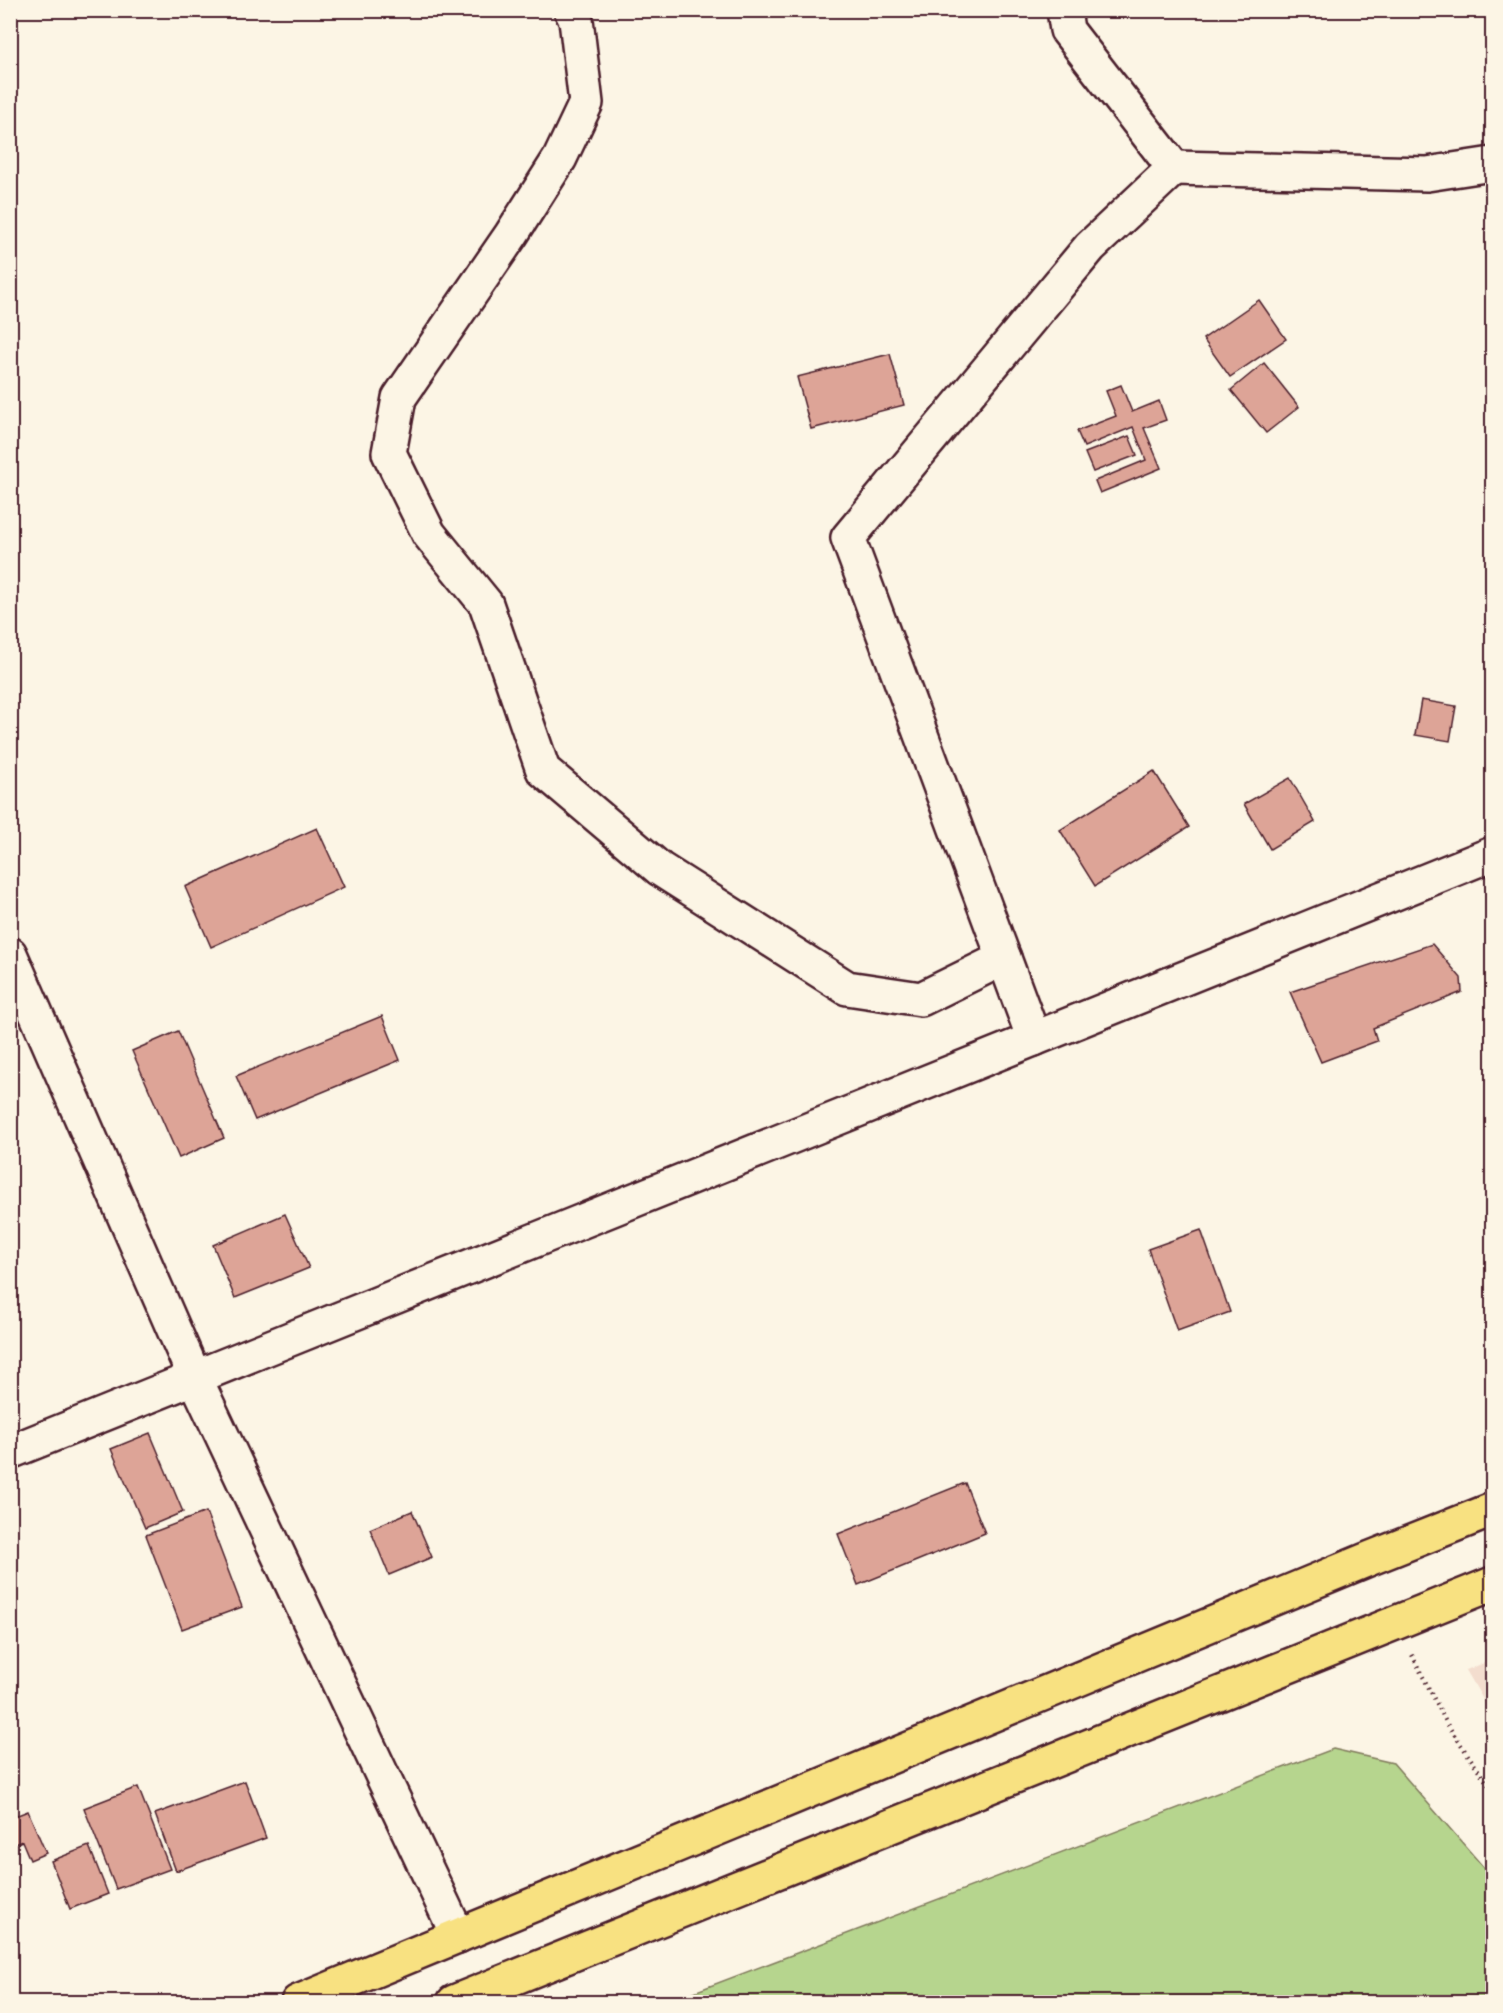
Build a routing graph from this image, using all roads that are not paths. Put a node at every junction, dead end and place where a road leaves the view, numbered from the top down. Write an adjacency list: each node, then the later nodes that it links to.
1 (571, 10): 7 (street)
2 (1064, 10): 4 (street)
3 (1492, 164): 4 (street)
4 (1174, 168): 7 (street)
5 (1492, 854): 8 (street)
6 (10, 954): 9 (street)
7 (1004, 958): 8 (street)
8 (1034, 1039): 9 (street)
9 (195, 1378): 10 (street); 13 (street)
10 (10, 1452)
11 (1492, 1510): 13 (main road)
12 (1492, 1584): 15 (main road)
13 (458, 1936): 14 (main road)
14 (298, 2002)
15 (454, 2002)

